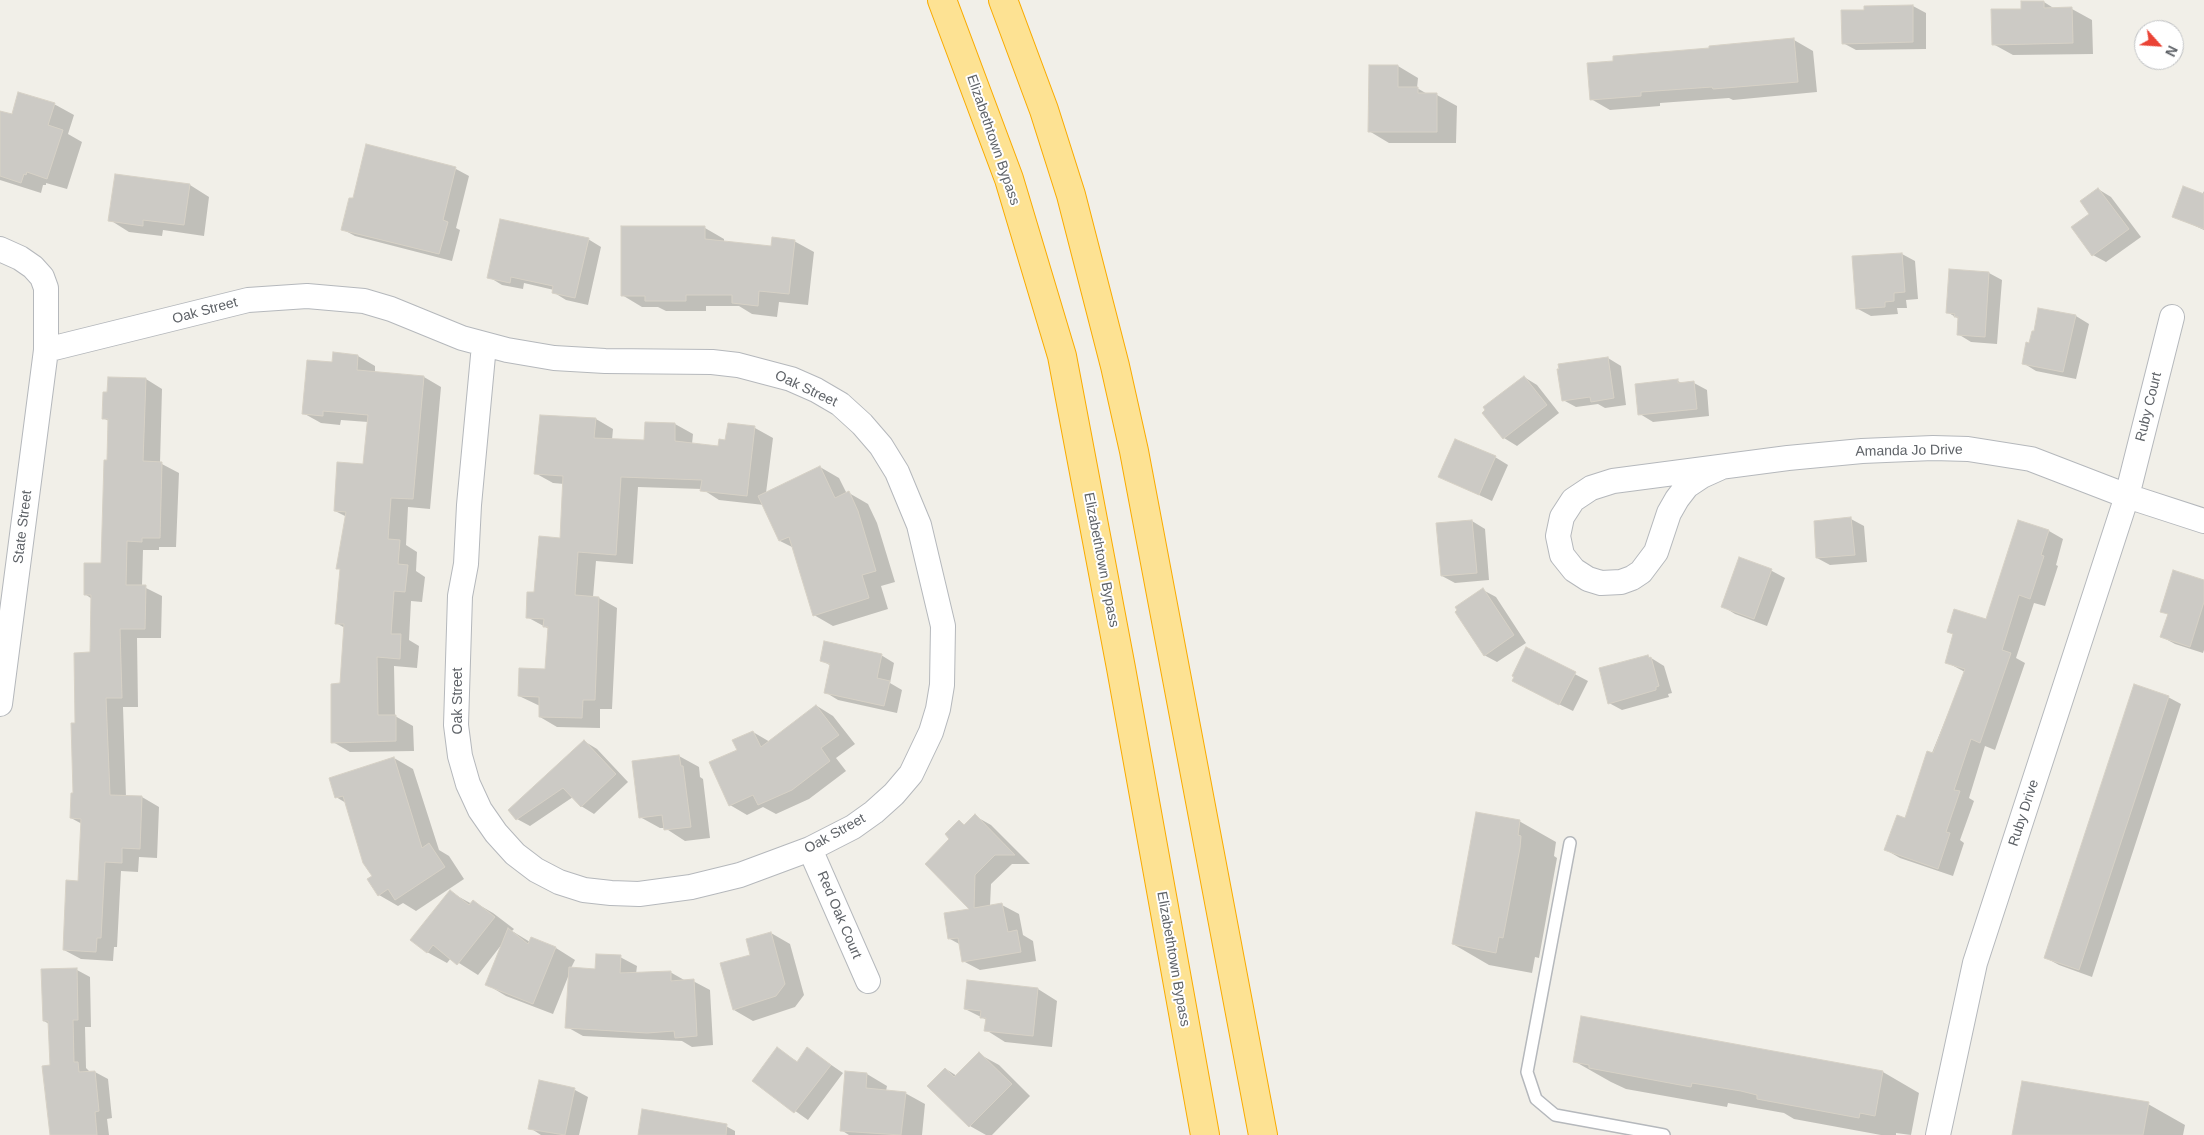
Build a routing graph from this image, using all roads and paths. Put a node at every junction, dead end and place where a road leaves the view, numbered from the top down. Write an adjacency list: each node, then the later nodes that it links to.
1 (942, 0): 14 (highway, Elizabethtown Bypass)
2 (1003, 0): 15 (highway)
3 (0, 249): 6 (street)
4 (2172, 317): 8 (street, Ruby Court)
5 (484, 345): 6 (street, Oak Street); 12 (street, Oak Street); 12 (street, Oak Street)
6 (46, 350): 10 (street, State Street)
7 (1722, 467): 7 (street, Amanda Jo Drive); 8 (street, Amanda Jo Drive)
8 (2127, 496): 9 (street, Amanda Jo Drive); 17 (street, Ruby Drive)
9 (2204, 521)
10 (0, 704)
11 (1570, 843): 16 (lane)
12 (810, 849): 13 (street, Red Oak Court)
13 (868, 981)
14 (1205, 1135)
15 (1263, 1135)
16 (1664, 1135)
17 (1938, 1135)

